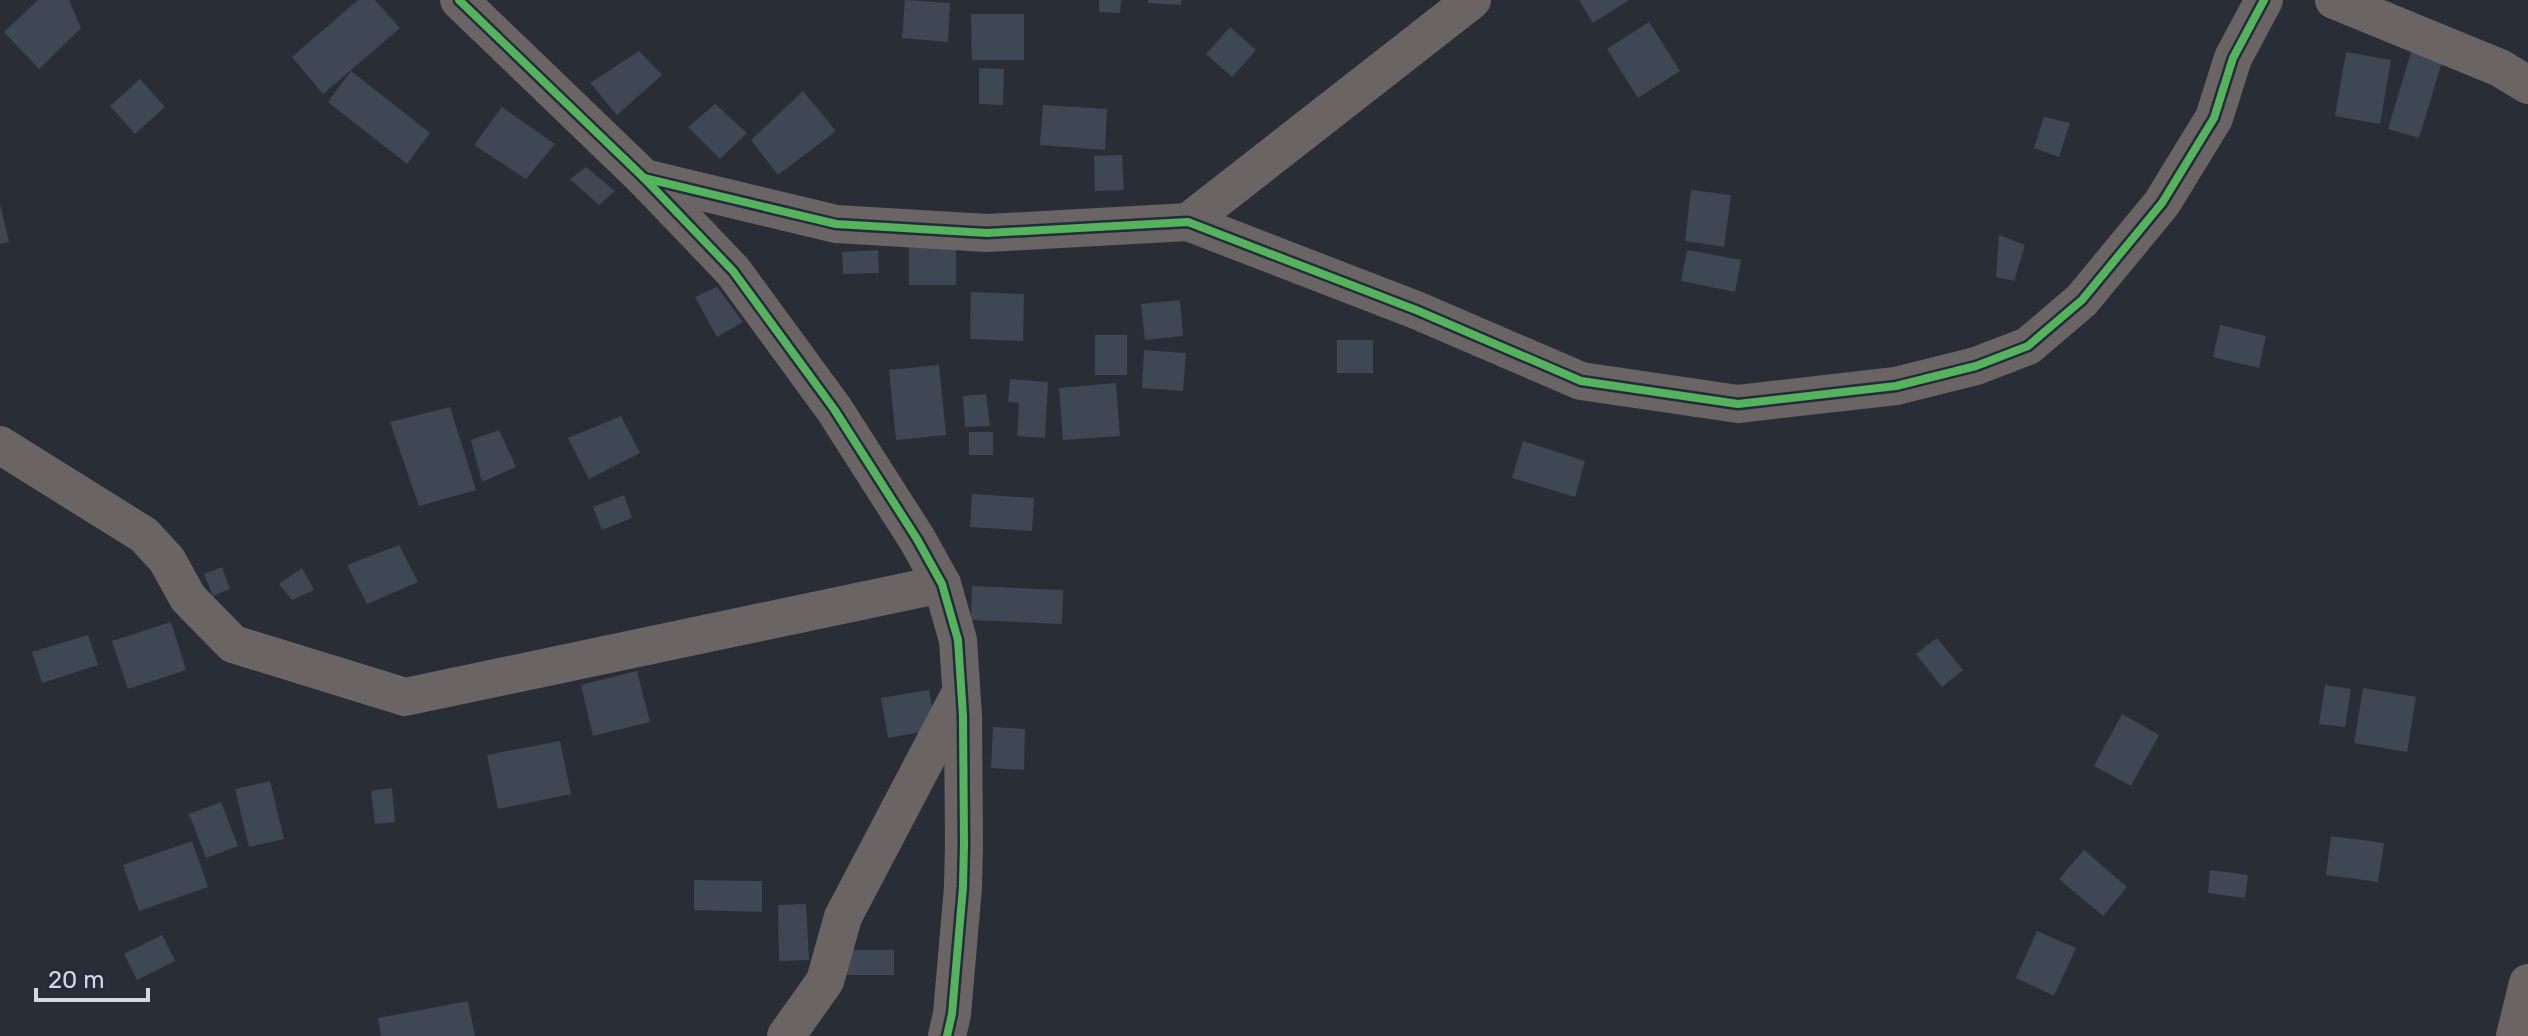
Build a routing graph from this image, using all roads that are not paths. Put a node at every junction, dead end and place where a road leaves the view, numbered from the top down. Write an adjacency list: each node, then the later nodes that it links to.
1 (459, 0): 6 (street)
2 (1472, 0): 7 (street)
3 (2264, 0): 7 (street)
4 (2334, 0): 5 (street)
5 (2528, 85)
6 (644, 178): 7 (street); 9 (street)
7 (1188, 222)
8 (0, 445): 9 (street)
9 (942, 584): 10 (street)
10 (961, 691): 12 (street); 13 (street)
11 (2528, 983): 14 (street)
12 (786, 1036)
13 (947, 1036)
14 (2515, 1036)

